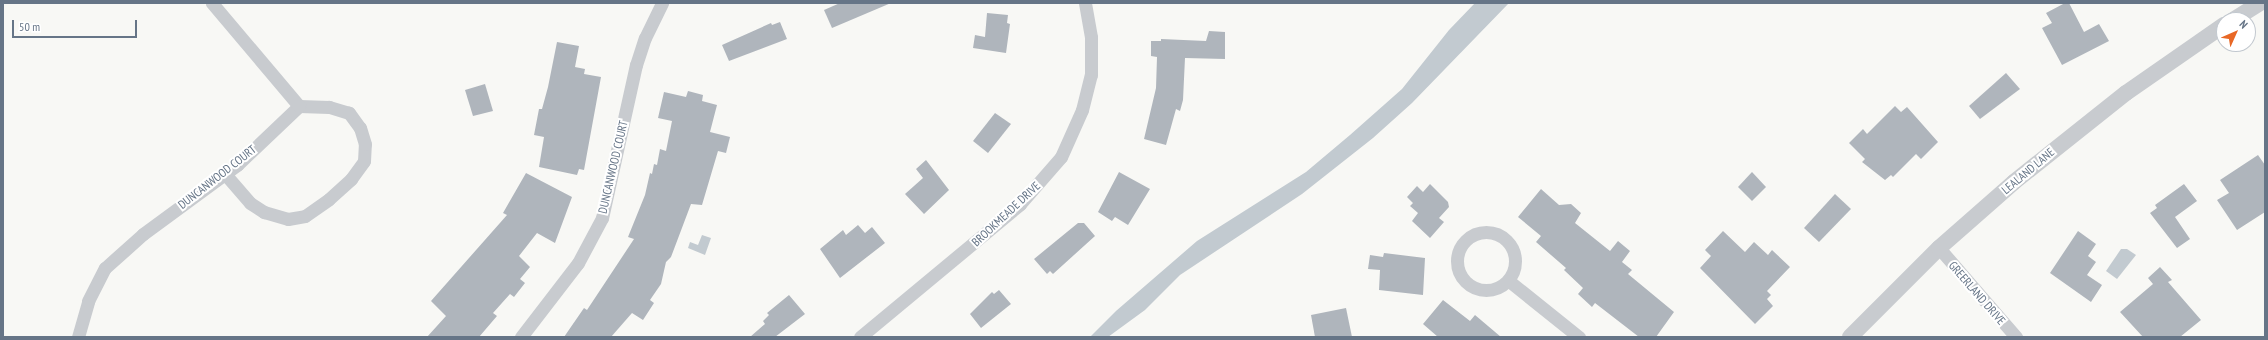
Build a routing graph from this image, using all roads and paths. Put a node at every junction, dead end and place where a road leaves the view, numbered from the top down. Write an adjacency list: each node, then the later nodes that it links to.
1 (212, 3): 7 (street)
2 (662, 3): 12 (street, DUNCANWOOD COURT)
3 (1085, 3): 13 (street, BROOKMEADE DRIVE)
4 (2260, 3): 5 (street)
5 (2246, 12)
6 (2216, 31): 9 (street, LEALAND LANE)
7 (299, 106): 8 (street, DUNCANWOOD COURT); 8 (street)
8 (225, 174): 11 (street, DUNCANWOOD COURT)
9 (1939, 248): 15 (street, LEALAND LANE); 16 (street, GREERLAND DRIVE)
10 (1508, 281): 10 (street); 14 (street)
11 (78, 337)
12 (521, 337)
13 (860, 337)
14 (1578, 337)
15 (1850, 337)
16 (2016, 337)

